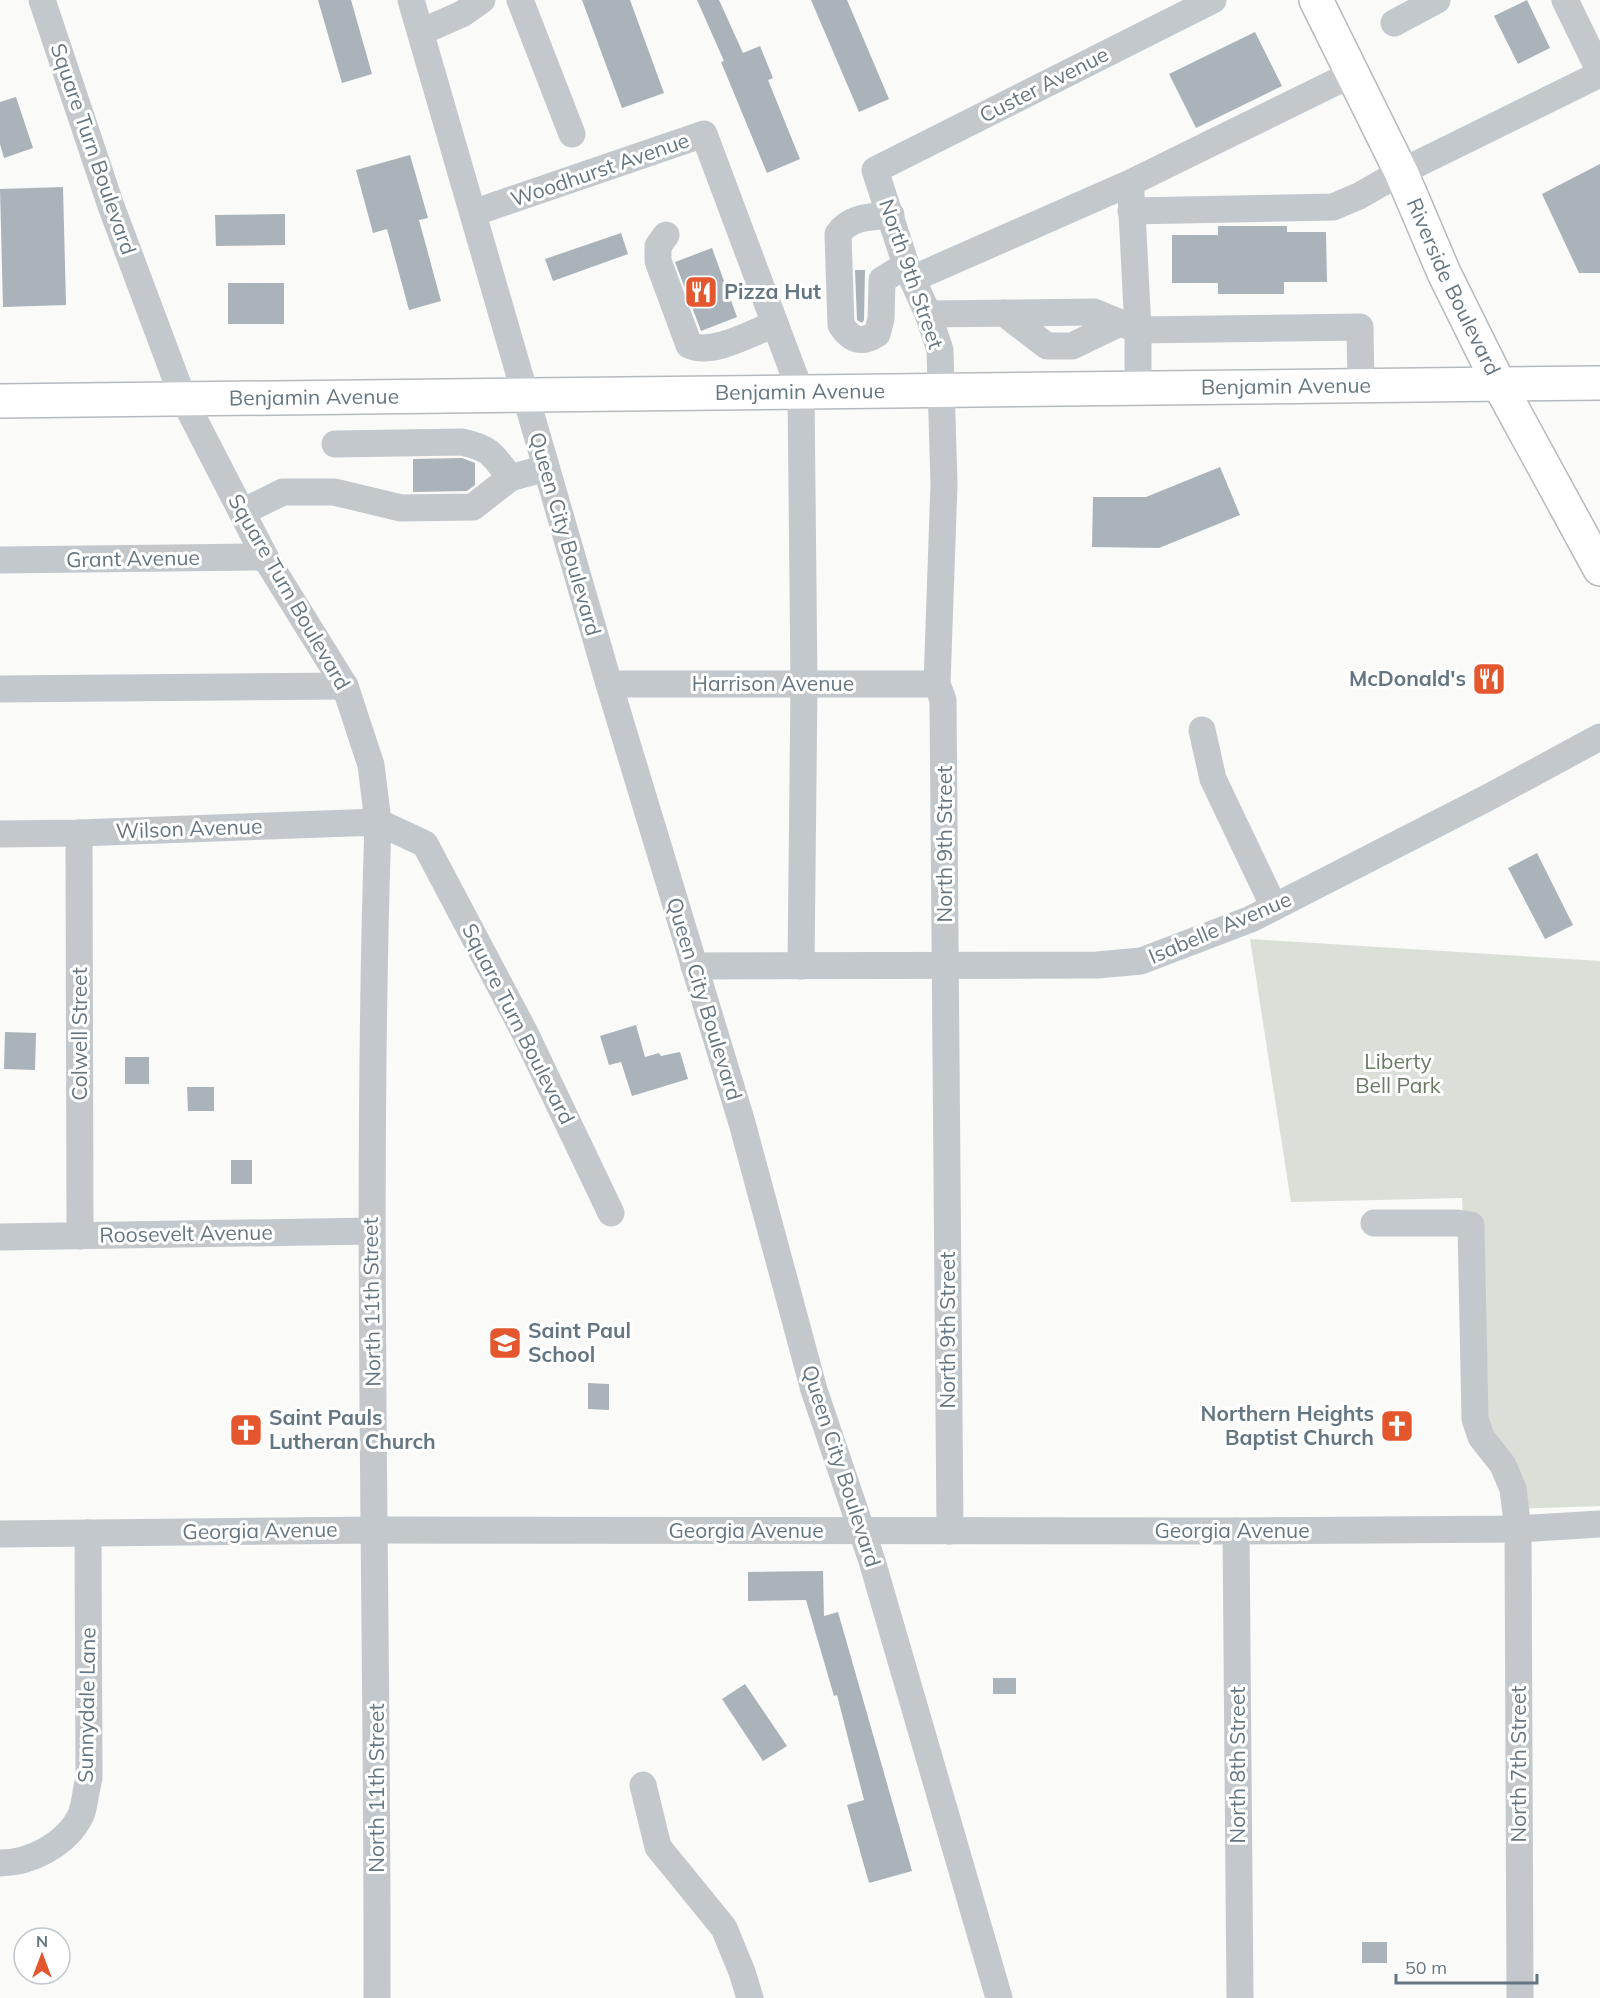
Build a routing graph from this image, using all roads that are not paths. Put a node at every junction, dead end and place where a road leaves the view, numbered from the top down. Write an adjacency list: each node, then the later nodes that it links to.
1 (42, 0): 32 (street, Square Turn Boulevard)
2 (411, 0): 10 (street, Queen City Boulevard)
3 (482, 0): 10 (street)
4 (520, 0): 13 (street)
5 (1213, 0): 14 (street, Custer Avenue)
6 (1316, 0): 12 (main road, Riverside Boulevard)
7 (1437, 0): 9 (street)
8 (1565, 0): 11 (street)
9 (1394, 23)
10 (421, 32): 18 (street, Queen City Boulevard)
11 (1600, 73): 15 (street)
12 (1352, 74): 15 (main road, Riverside Boulevard); 16 (street)
13 (572, 134)
14 (875, 170): 19 (street, North 9th Street)
15 (1401, 172): 17 (street); 26 (main road, Riverside Boulevard)
16 (1130, 183): 17 (street); 21 (street)
17 (1131, 211): 24 (street)
18 (473, 213): 23 (street, Woodhurst Avenue); 31 (street, Queen City Boulevard)
19 (891, 215): 21 (street, North 9th Street); 21 (street)
20 (666, 234): 23 (street)
21 (909, 272): 22 (street, North 9th Street)
22 (928, 314): 24 (street); 29 (street, North 9th Street)
23 (775, 324): 30 (street, Woodhurst Avenue)
24 (1129, 326): 27 (street); 28 (street)
25 (1600, 383): 26 (main road, Benjamin Avenue)
26 (1499, 384): 27 (main road, Benjamin Avenue); 40 (main road, Riverside Boulevard)
27 (1361, 386): 28 (main road, Benjamin Avenue)
28 (1138, 388): 29 (main road, Benjamin Avenue)
29 (942, 389): 30 (main road, Benjamin Avenue); 43 (street, North 9th Street)
30 (801, 393): 31 (main road, Benjamin Avenue); 42 (street)
31 (527, 396): 32 (main road, Benjamin Avenue); 35 (street, Queen City Boulevard)
32 (183, 398): 33 (main road, Benjamin Avenue); 37 (street, Square Turn Boulevard)
33 (0, 401)
34 (335, 444): 36 (street)
35 (546, 468): 36 (street); 41 (street, Queen City Boulevard)
36 (510, 478): 37 (street)
37 (242, 512): 38 (street, Square Turn Boulevard)
38 (265, 556): 39 (street, Grant Avenue); 44 (street, Square Turn Boulevard)
39 (0, 560)
40 (1600, 569)
41 (609, 684): 42 (street, Harrison Avenue); 52 (street, Queen City Boulevard)
42 (804, 684): 43 (street, Harrison Avenue); 53 (street)
43 (937, 684): 54 (street, North 9th Street)
44 (345, 686): 45 (street); 48 (street, Square Turn Boulevard)
45 (0, 688)
46 (1202, 730): 51 (street)
47 (1600, 737): 51 (street, Isabelle Avenue)
48 (378, 822): 49 (street, Wilson Avenue); 55 (street, Square Turn Boulevard); 57 (street, North 11th Street)
49 (79, 833): 50 (street, Wilson Avenue); 58 (street, Colwell Street)
50 (0, 834)
51 (1274, 907): 54 (street, Isabelle Avenue)
52 (694, 966): 53 (street, Isabelle Avenue); 63 (street, Queen City Boulevard)
53 (801, 966): 54 (street, Isabelle Avenue)
54 (945, 966): 64 (street, North 9th Street)
55 (611, 1213)
56 (1374, 1223): 61 (street, North 7th Street)
57 (371, 1231): 58 (street, Roosevelt Avenue); 62 (street, North 11th Street)
58 (80, 1236): 59 (street, Roosevelt Avenue)
59 (0, 1237)
60 (1600, 1524): 61 (street, Georgia Avenue)
61 (1518, 1529): 65 (street, Georgia Avenue); 74 (street, North 7th Street)
62 (375, 1530): 63 (street, Georgia Avenue); 66 (street, Georgia Avenue); 70 (street, North 11th Street)
63 (862, 1531): 64 (street, Georgia Avenue); 72 (street, Queen City Boulevard)
64 (950, 1531): 65 (street, Georgia Avenue)
65 (1236, 1531): 73 (street, North 8th Street)
66 (88, 1533): 67 (street, Georgia Avenue); 69 (street, Sunnydale Lane)
67 (0, 1534)
68 (643, 1785): 71 (street)
69 (0, 1863)
70 (377, 1998)
71 (750, 1998)
72 (999, 1998)
73 (1240, 1998)
74 (1520, 1998)

